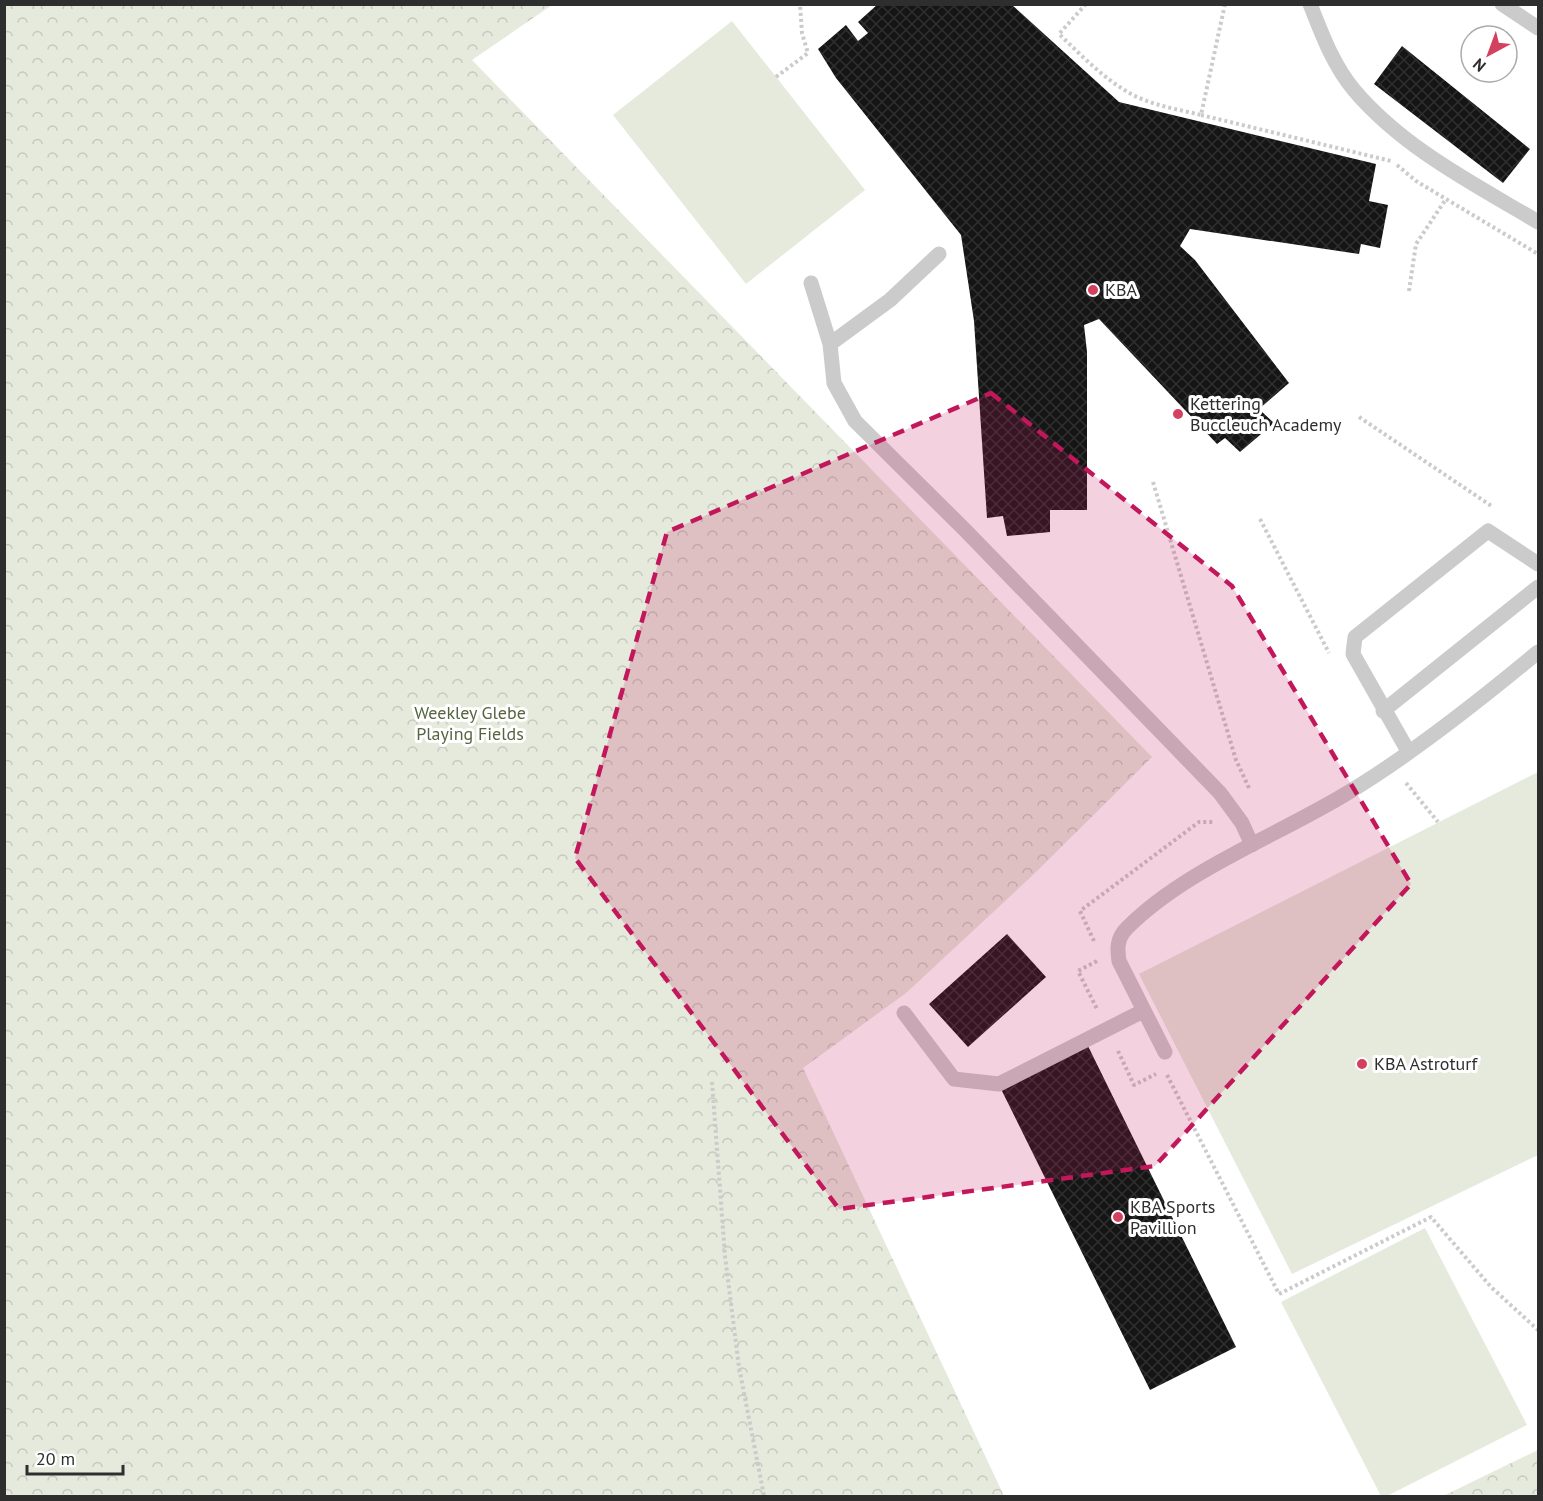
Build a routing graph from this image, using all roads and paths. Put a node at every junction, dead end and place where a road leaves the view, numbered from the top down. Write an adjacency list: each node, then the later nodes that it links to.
1 (800, 4): 7 (path)
2 (1086, 4): 8 (path)
3 (1224, 4): 8 (path)
4 (1310, 4): 10 (lane)
5 (1502, 4): 6 (lane)
6 (1539, 28)
7 (776, 77)
8 (1201, 115): 9 (path)
9 (1446, 199): 12 (path); 14 (path)
10 (1539, 222)
11 (939, 254): 15 (lane)
12 (1539, 254)
13 (811, 283): 15 (lane)
14 (1409, 291)
15 (830, 344): 29 (lane)
16 (1359, 417): 18 (path)
17 (1153, 482): 27 (path)
18 (1498, 510)
19 (1260, 519): 23 (path)
20 (1539, 564): 24 (lane)
21 (1539, 587): 24 (lane)
22 (1539, 652): 25 (lane)
23 (1333, 662)
24 (1383, 711): 25 (lane)
25 (1408, 751): 29 (lane)
26 (1405, 781): 28 (path)
27 (1253, 799)
28 (1438, 822)
29 (1252, 845): 30 (lane)
30 (1143, 1011): 31 (lane); 32 (lane)
31 (904, 1012)
32 (1165, 1052): 34 (path)
33 (712, 1082): 35 (path)
34 (1539, 1330)
35 (764, 1497)

